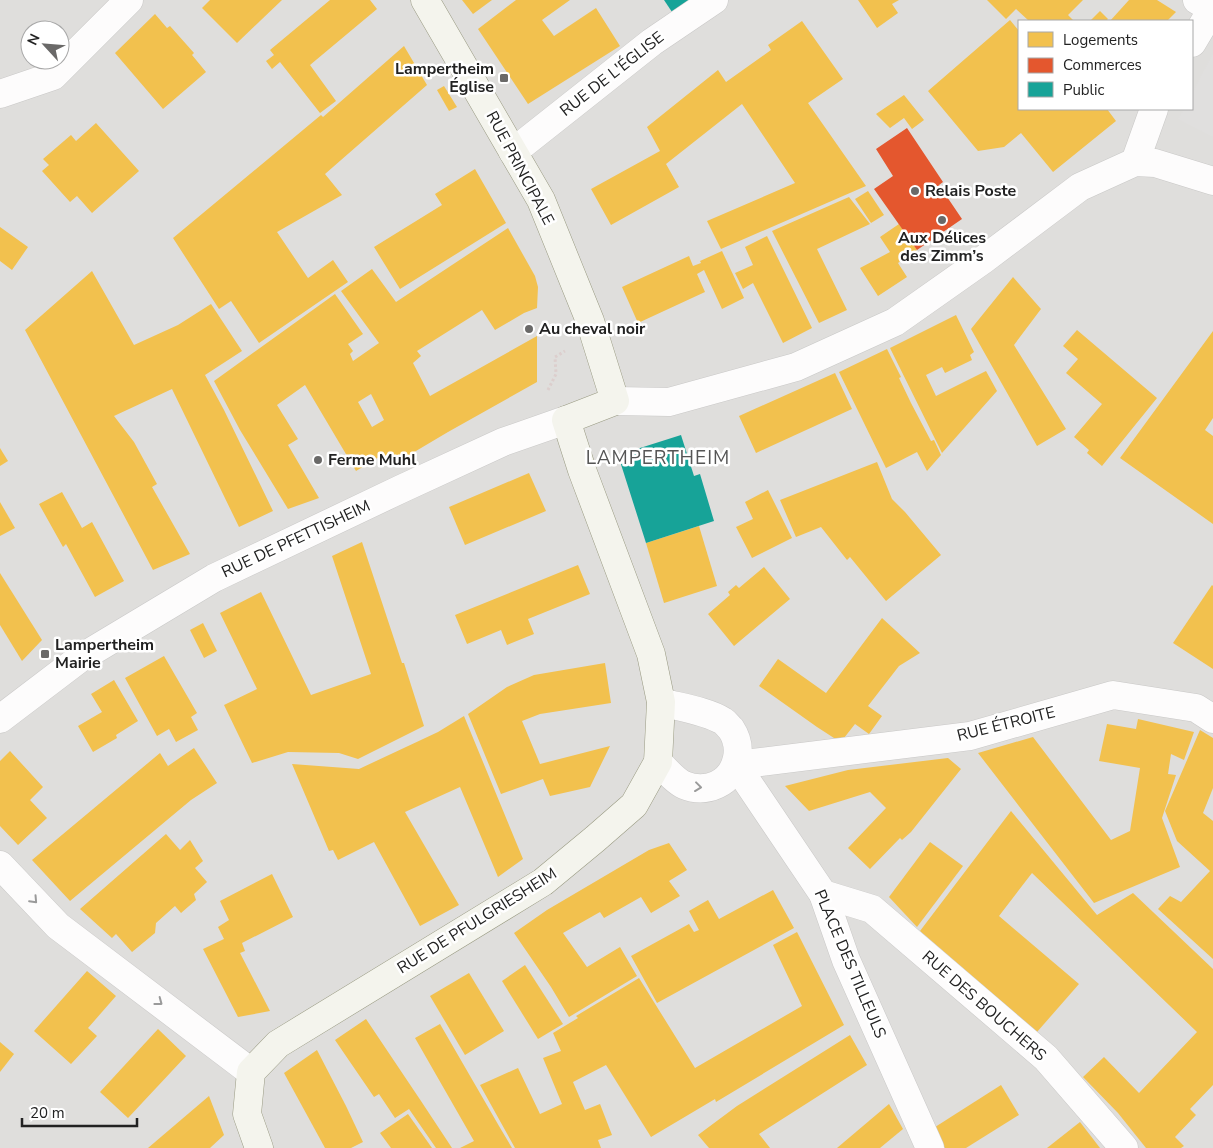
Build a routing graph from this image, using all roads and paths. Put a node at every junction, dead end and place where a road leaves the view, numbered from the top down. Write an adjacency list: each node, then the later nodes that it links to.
1 (129, 0): 6 (street)
2 (425, 0): 8 (main road, RUE PRINCIPALE)
3 (714, 0): 8 (street, RUE DE L'ÉGLISE)
4 (1197, 0): 5 (street)
5 (1193, 40)
6 (0, 94)
7 (1154, 110): 9 (street)
8 (513, 152): 11 (main road, RUE PRINCIPALE)
9 (1135, 162): 10 (street); 11 (street)
10 (1213, 181)
11 (615, 401): 12 (main road, RUE DE PFETTISHEIM)
12 (566, 420): 13 (main road, RUE DE PFULGRIESHEIM); 14 (street, RUE DE PFETTISHEIM)
13 (661, 702): 16 (main road, RUE DE PFULGRIESHEIM); 17 (street)
14 (0, 719)
15 (1213, 719): 17 (street, RUE ÉTROITE)
16 (658, 762): 17 (street, one-way to 17); 20 (main road, RUE DE PFULGRIESHEIM)
17 (736, 765): 19 (street, PLACE DES TILLEULS)
18 (0, 865): 20 (street, one-way to 20)
19 (823, 894): 22 (street, PLACE DES TILLEULS); 23 (street, RUE DES BOUCHERS)
20 (251, 1072): 21 (main road)
21 (259, 1148)
22 (930, 1148)
23 (1124, 1148)

